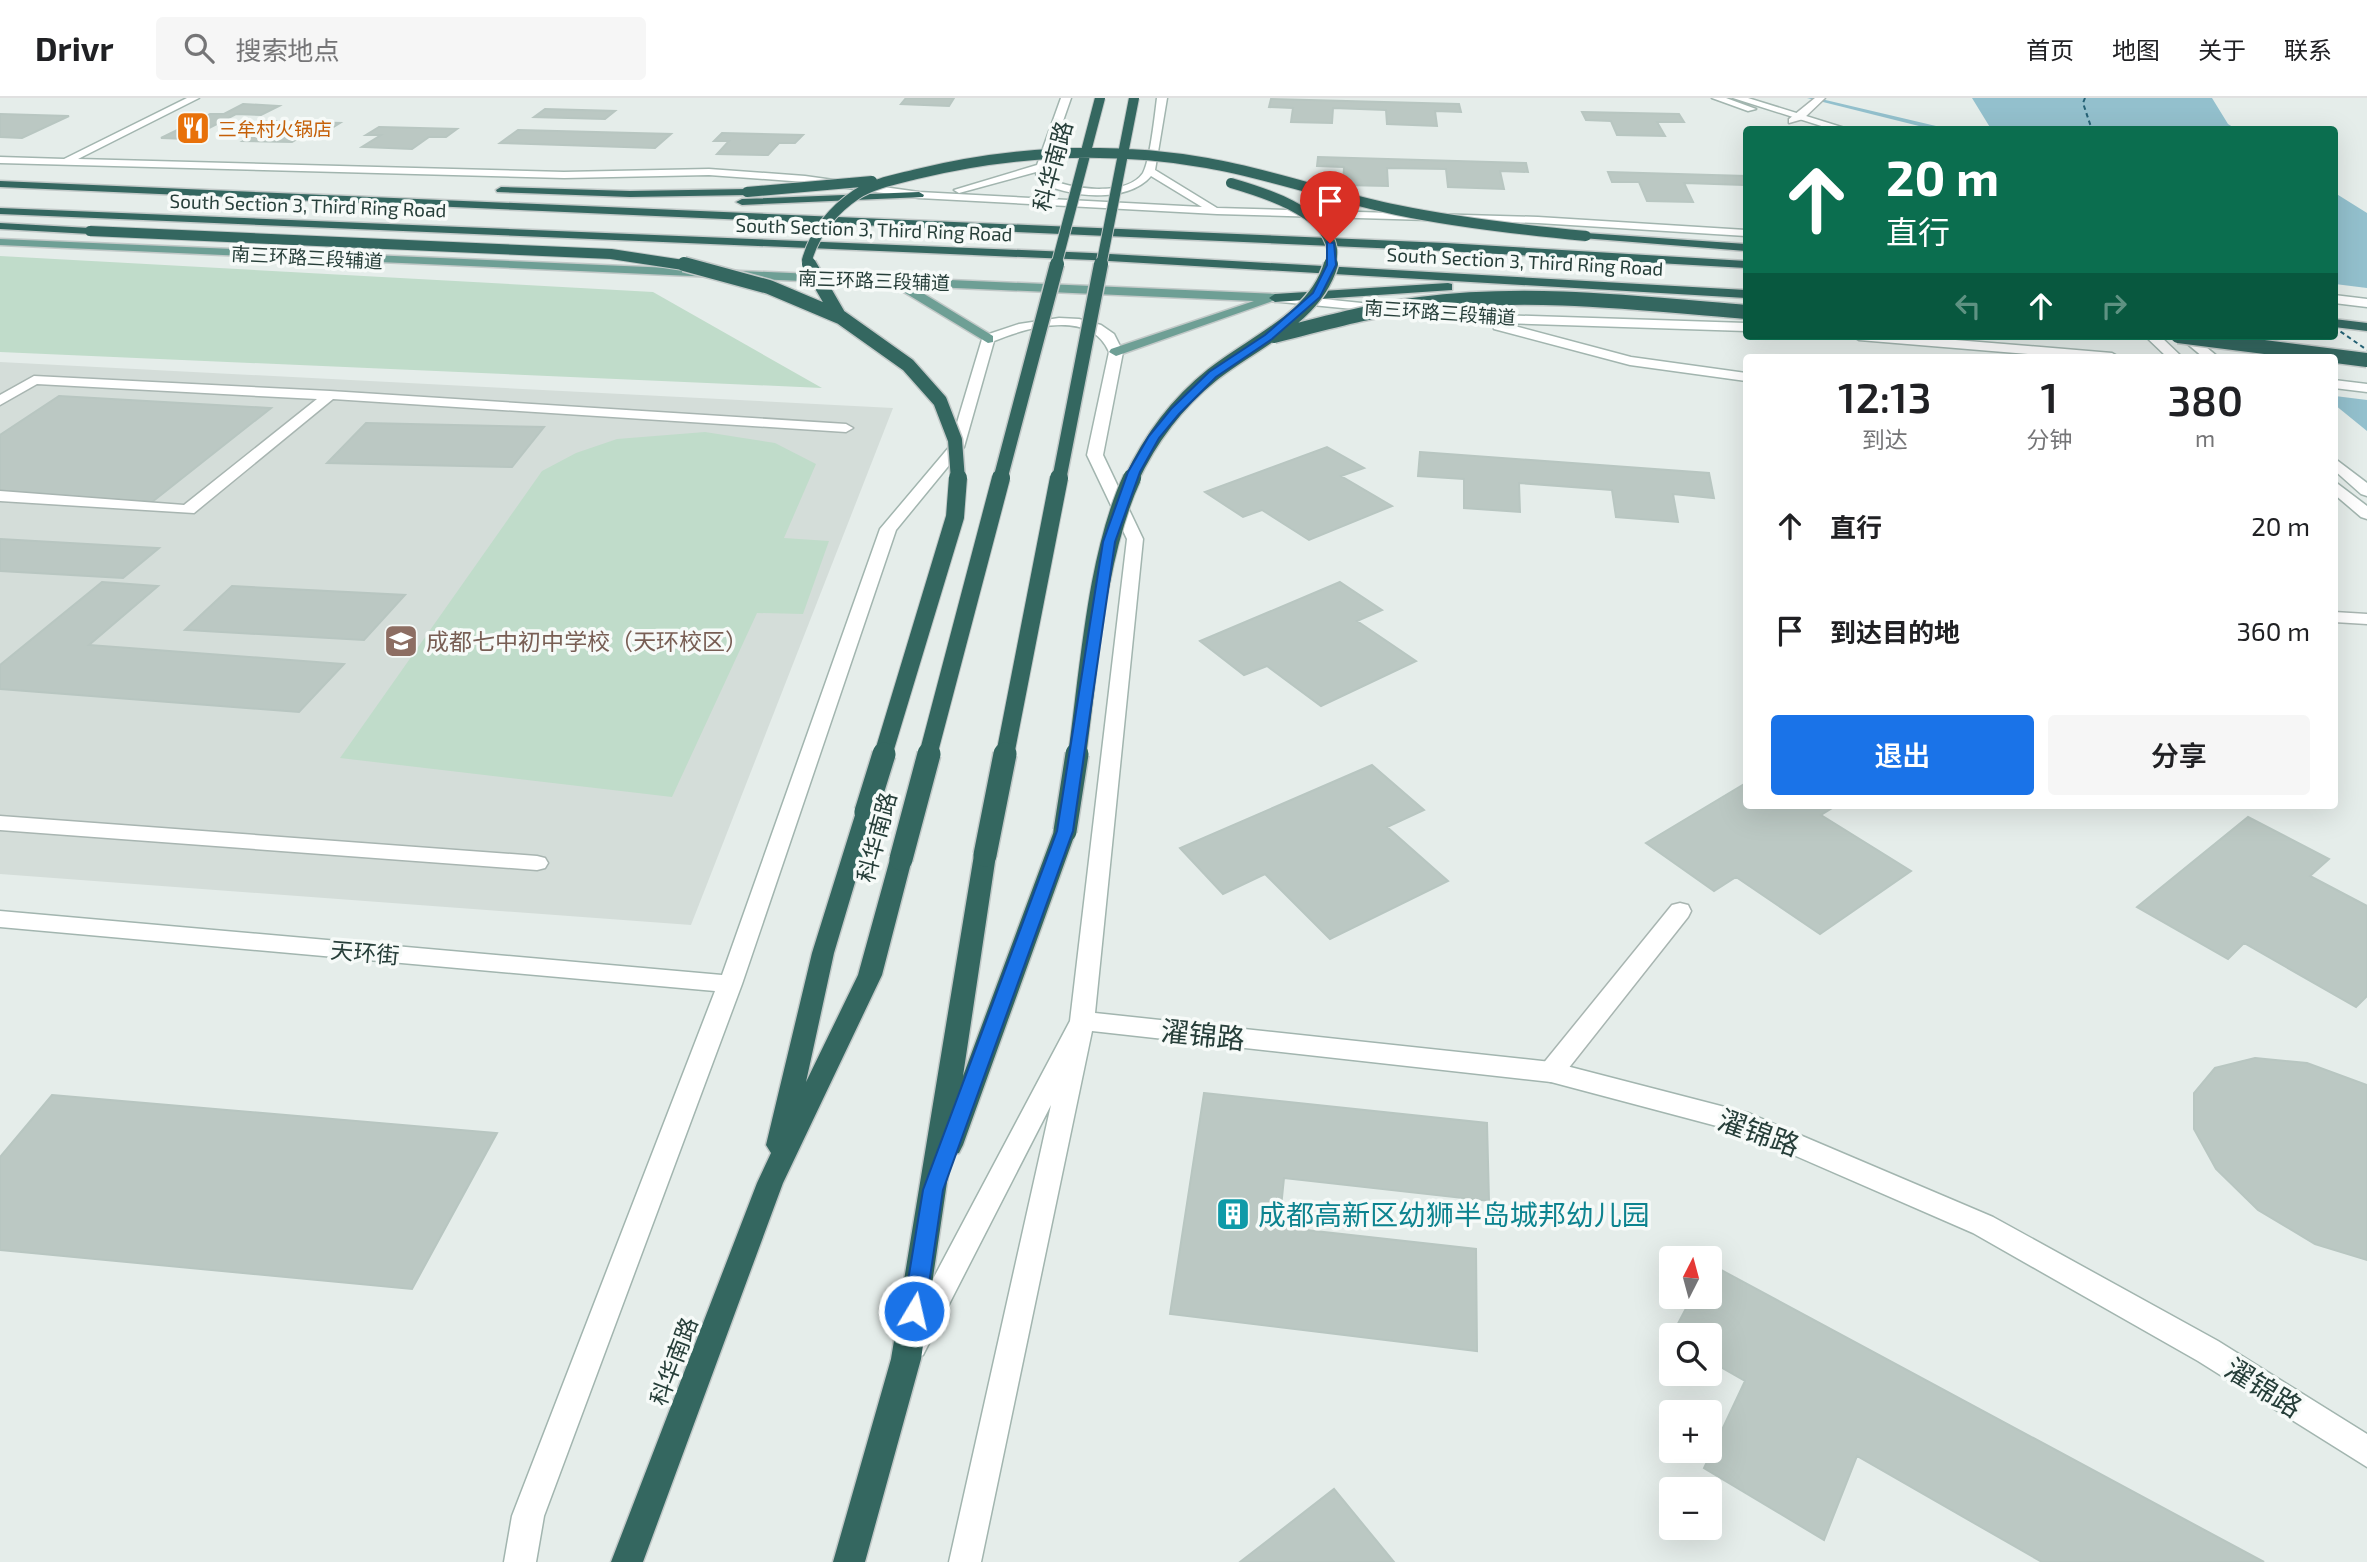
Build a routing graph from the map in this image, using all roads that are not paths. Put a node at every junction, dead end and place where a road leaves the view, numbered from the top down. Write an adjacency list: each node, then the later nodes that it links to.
1 (194, 98): 13 (main road)
2 (1066, 98): 14 (main road)
3 (1100, 98): 82 (highway, 科华南路, bridge)
4 (1133, 98): 83 (highway, bridge)
5 (1162, 98): 15 (main road)
6 (1717, 98): 9 (main road)
7 (1738, 98): 9 (main road)
8 (1818, 100): 9 (main road)
9 (1796, 119): 10 (main road); 11 (main road)
10 (1811, 126)
11 (1828, 126)
12 (0, 160): 13 (main road)
13 (63, 163): 22 (main road)
14 (1042, 167): 15 (main road); 22 (main road)
15 (1150, 171): 26 (main road)
16 (1180, 172): 21 (highway, bridge)
17 (1216, 179): 45 (highway, bridge)
18 (0, 184): 20 (highway, South Section 3, Third Ring Road)
19 (312, 185): 20 (highway)
20 (108, 188): 23 (highway, South Section 3, Third Ring Road)
21 (492, 189)
22 (919, 195): 23 (highway); 26 (main road)
23 (524, 205): 32 (highway, South Section 3, Third Ring Road)
24 (1504, 206): 27 (main road)
25 (0, 211): 33 (highway, South Section 3, Third Ring Road)
26 (1217, 211): 27 (main road)
27 (1355, 213): 29 (main road)
28 (0, 226): 40 (highway, bridge)
29 (1743, 233)
30 (0, 242): 34 (main road, 南三环路三段辅道)
31 (1743, 248): 40 (highway, bridge)
32 (1743, 265)
33 (1552, 280): 35 (highway, South Section 3, Third Ring Road); 36 (highway)
34 (894, 281): 36 (main road, 南三环路三段辅道); 46 (main road)
35 (1743, 294)
36 (1275, 298): 41 (main road, 南三环路三段辅道); 52 (main road)
37 (2338, 299): 38 (main road)
38 (2367, 303)
39 (1743, 312): 45 (highway, bridge)
40 (840, 317): 82 (highway, bridge)
41 (1467, 318): 43 (main road, 南三环路三段辅道); 60 (main road)
42 (2338, 323): 44 (highway)
43 (1743, 327)
44 (2367, 327)
45 (1268, 337): 83 (highway, bridge)
46 (988, 339): 52 (main road); 79 (main road)
47 (1907, 340): 53 (main road)
48 (2156, 340): 54 (main road)
49 (2173, 340): 55 (main road)
50 (2190, 340): 56 (main road)
51 (2210, 340): 57 (highway, bridge)
52 (1116, 352): 80 (main road)
53 (2076, 354)
54 (2172, 354)
55 (2189, 354)
56 (2207, 354)
57 (2320, 354)
58 (2338, 356): 59 (highway, bridge)
59 (2367, 360)
60 (1743, 377)
61 (2338, 384): 62 (main road)
62 (2367, 388)
63 (330, 395): 64 (main road); 65 (main road); 70 (main road)
64 (0, 401)
65 (846, 428)
66 (2338, 466): 68 (main road)
67 (2338, 489): 71 (main road)
68 (2367, 491)
69 (2338, 493): 71 (main road)
70 (0, 496)
71 (2353, 502): 72 (main road)
72 (2367, 514)
73 (2338, 617): 74 (main road)
74 (2367, 619)
75 (0, 822): 76 (main road)
76 (537, 863)
77 (1680, 911): 81 (main road)
78 (0, 919): 79 (main road, 天环街)
79 (730, 984): 86 (main road)
80 (1082, 1021): 81 (main road, 濯锦路); 84 (main road); 91 (main road)
81 (1551, 1072): 85 (main road, 濯锦路)
82 (770, 1183): 89 (highway, 科华南路)
83 (933, 1190): 84 (highway)
84 (906, 1359): 90 (highway)
85 (2367, 1452)
86 (528, 1516): 87 (main road); 88 (main road)
87 (506, 1562)
88 (520, 1562)
89 (627, 1562)
90 (849, 1562)
91 (965, 1562)

